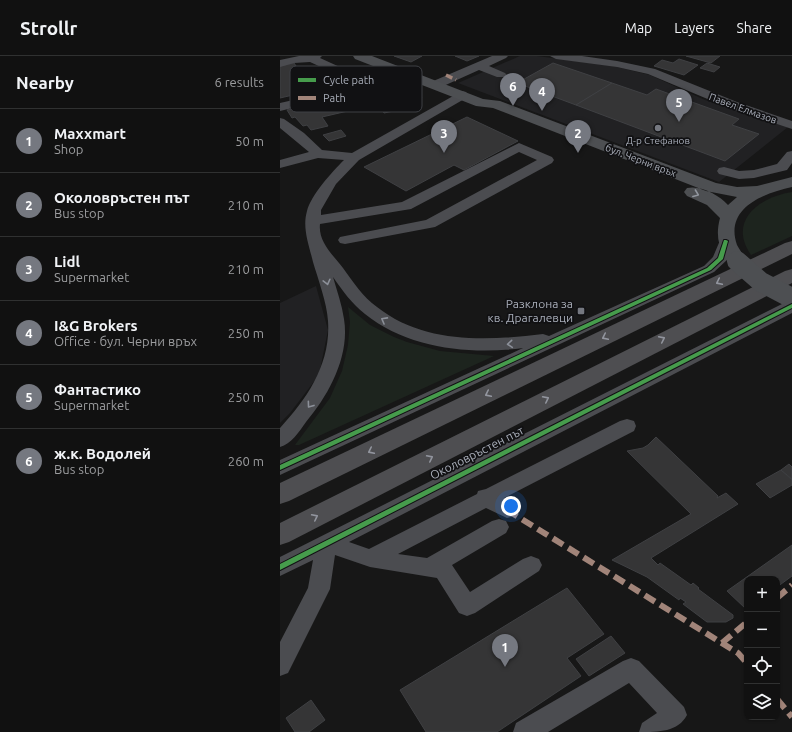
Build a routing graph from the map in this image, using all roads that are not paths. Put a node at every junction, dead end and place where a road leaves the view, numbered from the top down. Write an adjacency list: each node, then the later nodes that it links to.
1 (331, 56): 8 (street)
2 (360, 56): 9 (main road, бул. Черни връх)
3 (502, 56): 10 (street)
4 (556, 56): 21 (street, Павел Елмазов)
5 (313, 57): 6 (street); 7 (street)
6 (280, 64)
7 (331, 66)
8 (355, 66)
9 (386, 66)
10 (479, 66): 11 (street); 13 (street)
11 (501, 75)
12 (422, 80): 13 (main road, бул. Черни връх)
13 (435, 85): 14 (main road, бул. Черни връх)
14 (462, 95): 17 (main road, бул. Черни връх); 24 (street)
15 (290, 97): 16 (street)
16 (280, 99)
17 (480, 103): 29 (main road, бул. Черни връх); 31 (main road, бул. Черни връх, one-way to 31)
18 (290, 105): 19 (street)
19 (280, 108)
20 (280, 122): 22 (street)
21 (792, 125)
22 (318, 154): 24 (street); 25 (street)
23 (792, 155): 26 (street)
24 (354, 157): 33 (street)
25 (280, 164)
26 (787, 167): 27 (street)
27 (724, 171)
28 (792, 182): 29 (main road)
29 (758, 191): 31 (main road)
30 (412, 203): 32 (street); 32 (street); 33 (street)
31 (728, 217): 35 (main road)
32 (440, 218): 34 (street)
33 (313, 221): 36 (street)
34 (345, 240)
35 (726, 241): 38 (main road, bridge); 39 (street)
36 (317, 244): 39 (street, one-way to 36); 41 (street, one-way to 41)
37 (792, 247): 43 (highway, one-way to 43)
38 (791, 294): 45 (highway, Околовръстен път, one-way to 38); 46 (street, Околовръстен път)
39 (562, 337): 42 (street)
40 (627, 426): 44 (street)
41 (280, 440)
42 (280, 468)
43 (280, 494)
44 (485, 498): 47 (street); 50 (street)
45 (280, 535)
46 (326, 543): 47 (street); 49 (street, Околовръстен път); 51 (street)
47 (370, 558): 50 (street)
48 (531, 565): 50 (street)
49 (280, 567)
50 (428, 568)
51 (280, 665)
52 (526, 732): 53 (street)
53 (651, 732)

